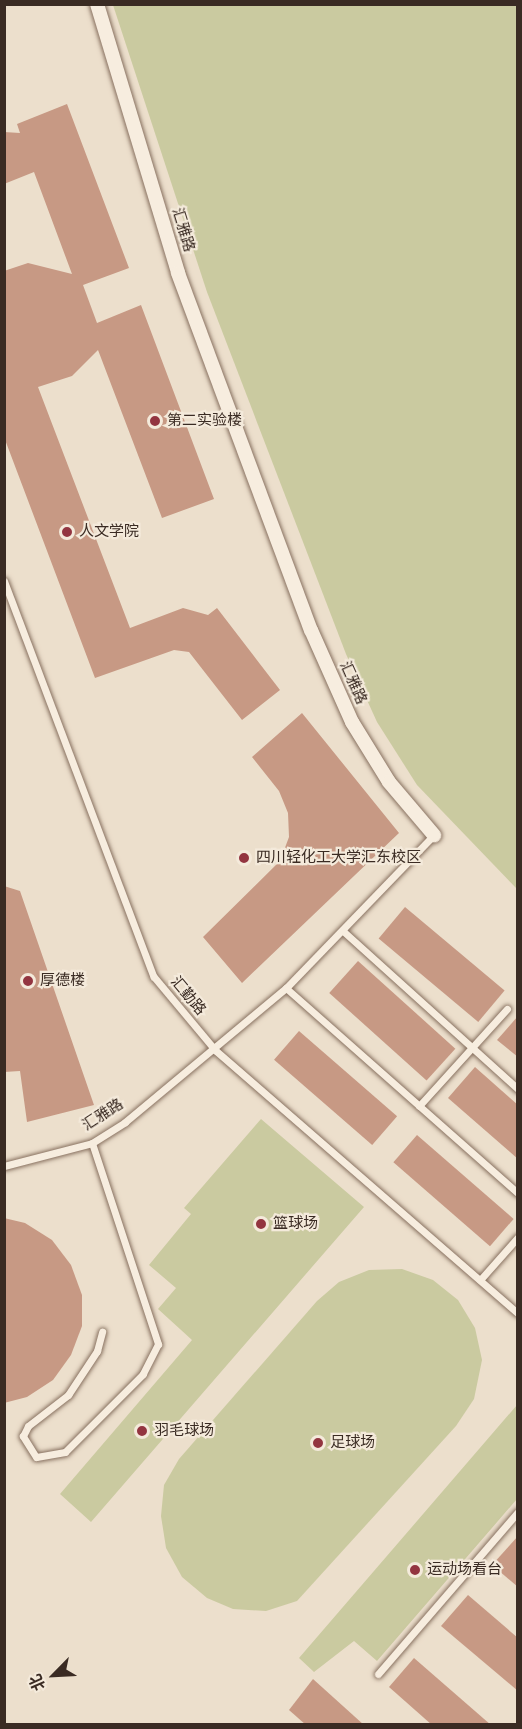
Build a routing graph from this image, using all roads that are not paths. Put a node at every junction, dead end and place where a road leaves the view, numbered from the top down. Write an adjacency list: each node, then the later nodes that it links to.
1 (97, 4): 3 (street, 汇雅路)
2 (4, 581): 8 (lane, 汇勤路)
3 (434, 835): 4 (lane, 汇雅路)
4 (343, 931): 5 (lane, 汇雅路); 7 (lane)
5 (286, 988): 8 (lane, 汇雅路); 10 (lane)
6 (507, 1009): 7 (lane)
7 (472, 1049): 9 (lane); 10 (lane)
8 (215, 1050): 11 (lane, 汇雅路); 15 (lane, 汇勤路)
9 (518, 1089)
10 (419, 1106): 13 (lane)
11 (92, 1143): 12 (lane, 汇雅路); 17 (lane)
12 (4, 1166)
13 (518, 1193)
14 (518, 1237): 15 (lane)
15 (480, 1280): 16 (lane, 汇勤路)
16 (518, 1313)
17 (102, 1332)
18 (518, 1512): 19 (lane)
19 (378, 1674)

